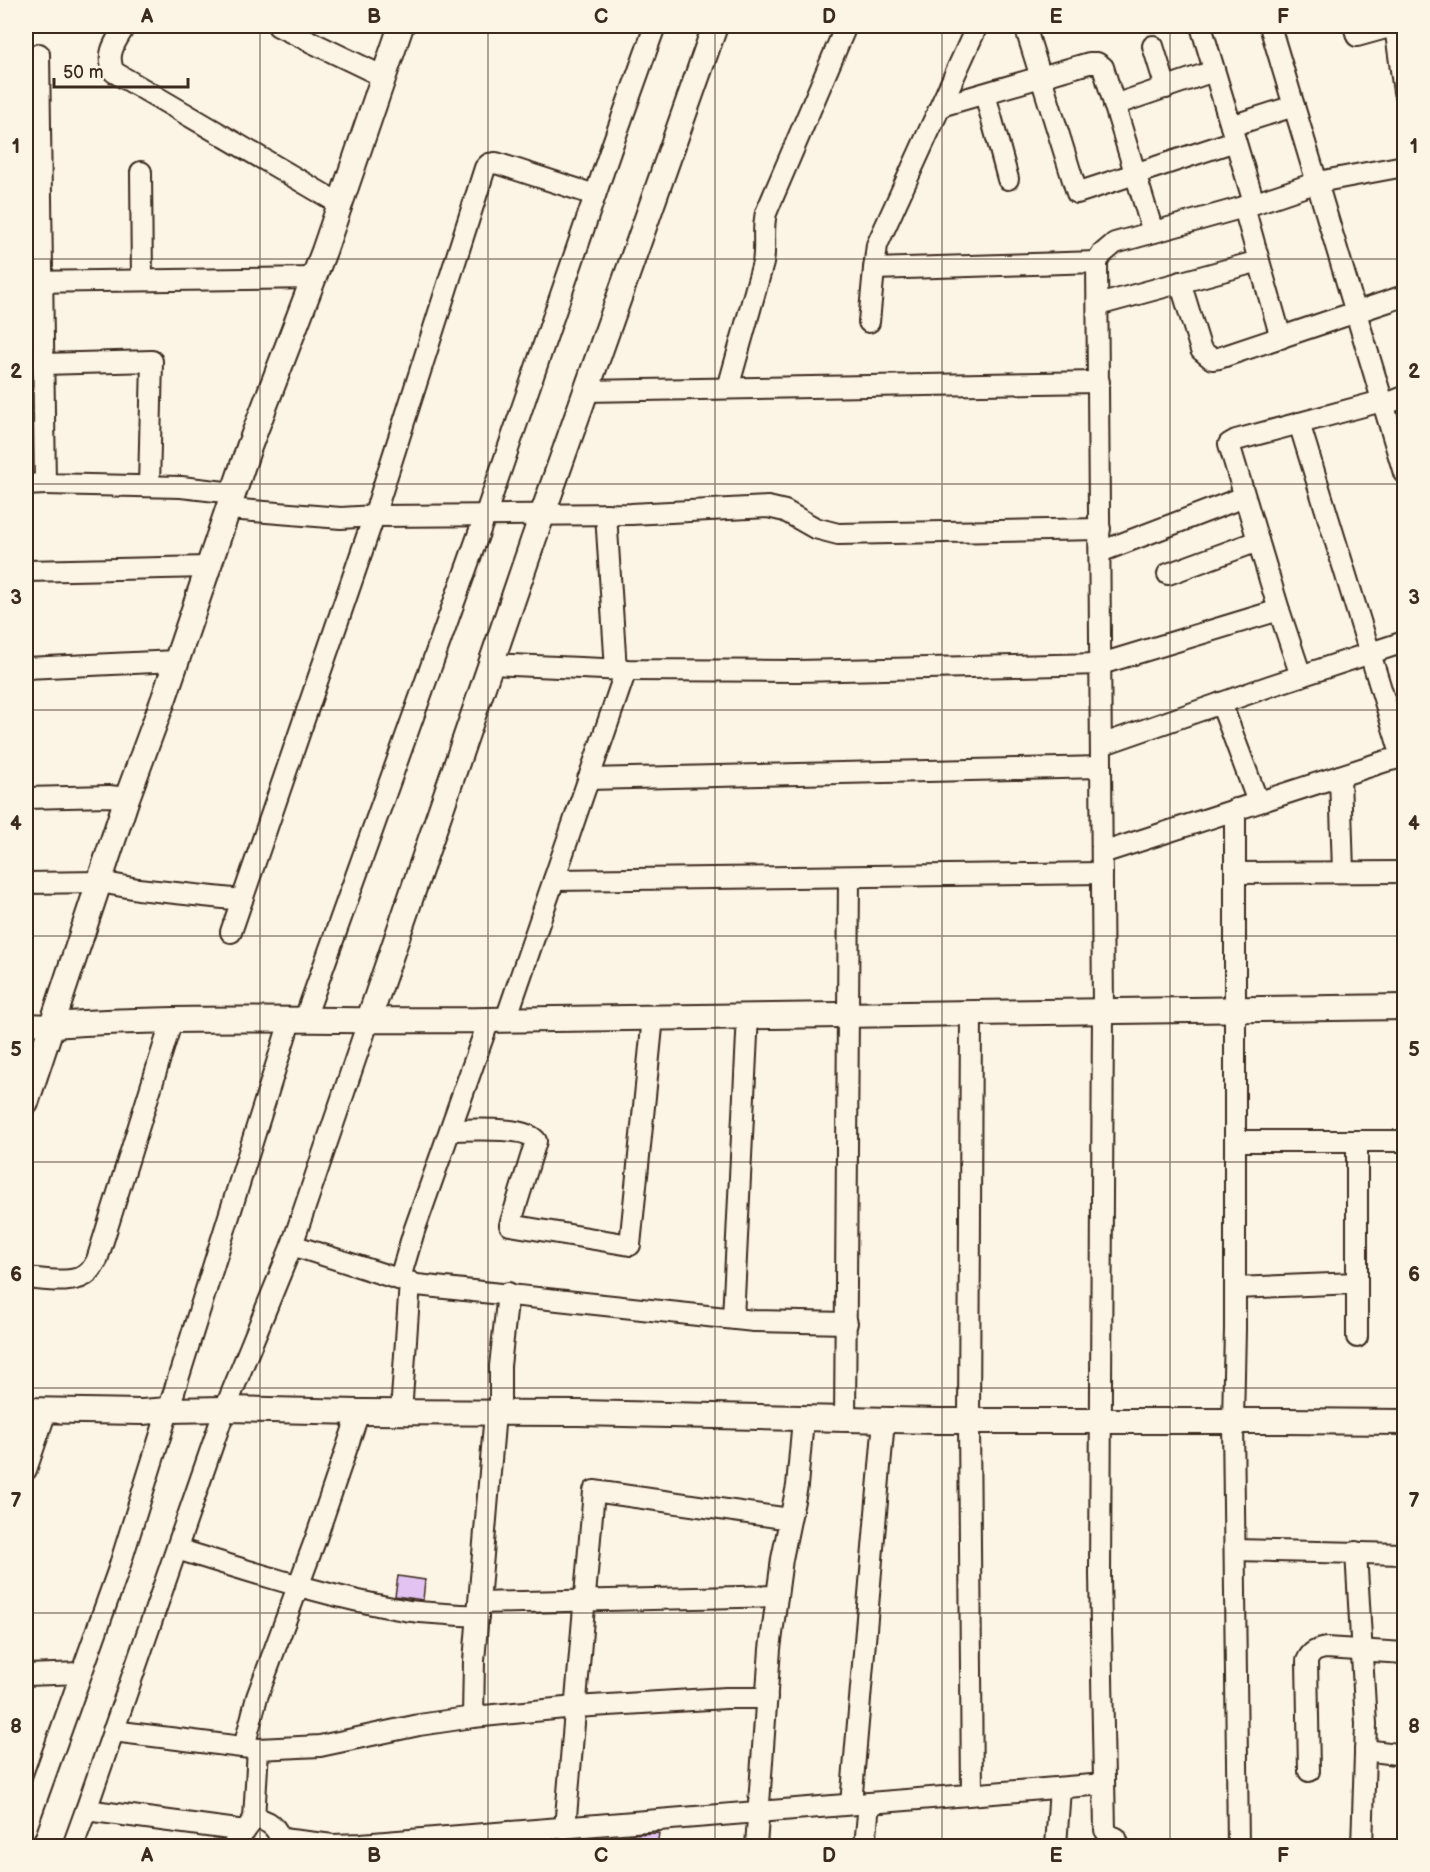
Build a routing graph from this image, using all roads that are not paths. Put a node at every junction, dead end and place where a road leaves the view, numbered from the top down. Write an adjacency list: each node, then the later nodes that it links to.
1 (125, 26): 32 (street)
2 (278, 26): 16 (street)
3 (401, 26): 16 (street)
4 (655, 26): 31 (street)
5 (715, 26): 50 (street)
6 (846, 26): 49 (street)
7 (977, 26): 22 (street)
8 (1025, 26): 17 (street)
9 (1201, 26): 15 (street)
10 (1270, 26): 23 (street)
11 (1354, 26): 12 (street)
12 (1394, 26): 19 (street)
13 (1153, 46): 18 (street)
14 (39, 54): 25 (street)
15 (1214, 71): 18 (street); 24 (street)
16 (384, 77): 32 (street)
17 (1041, 77): 20 (street); 21 (street); 28 (street)
18 (1166, 88): 21 (street)
19 (1404, 92)
20 (985, 93): 22 (street); 29 (street)
21 (1114, 105): 28 (street)
22 (942, 106): 37 (street)
23 (1294, 106): 24 (street); 30 (street)
24 (1233, 133): 28 (street); 33 (street)
25 (33, 160): 40 (street)
26 (1404, 166): 30 (street)
27 (141, 172): 39 (street)
28 (1134, 174): 34 (street)
29 (1008, 179)
30 (1318, 182): 33 (street); 44 (street)
31 (595, 195): 62 (street); 63 (street)
32 (340, 204): 38 (street)
33 (1249, 205): 34 (street); 35 (street)
34 (1153, 232): 36 (street)
35 (1259, 261): 41 (street); 46 (street)
36 (1097, 262): 37 (street); 43 (street)
37 (874, 269): 45 (street)
38 (314, 278): 39 (street); 59 (street)
39 (142, 280): 40 (street)
40 (34, 282): 47 (street)
41 (1180, 282): 43 (street); 46 (street)
42 (1404, 296): 44 (street)
43 (1098, 305): 48 (street)
44 (1355, 314): 46 (street); 52 (street)
45 (869, 322)
46 (1281, 338)
47 (43, 364): 53 (street); 57 (street)
48 (1100, 382): 49 (street); 64 (street)
49 (728, 388): 50 (street)
50 (585, 392): 61 (street)
51 (1404, 397): 52 (street)
52 (1383, 403): 54 (street); 55 (street)
53 (35, 404): 56 (street)
54 (1299, 423): 58 (street); 72 (street)
55 (1404, 473)
56 (35, 485): 57 (street)
57 (149, 486): 59 (street)
58 (1244, 497): 65 (street); 66 (street)
59 (231, 501): 62 (street); 67 (street)
60 (606, 514): 61 (street); 64 (street); 77 (street)
61 (542, 515): 63 (street); 74 (street)
62 (375, 516): 63 (street); 98 (street)
63 (485, 516): 109 (street)
64 (1100, 529): 66 (street)
65 (1258, 541): 69 (street); 70 (street)
66 (1100, 552): 75 (street)
67 (208, 567): 68 (street); 73 (street)
68 (26, 571)
69 (1168, 574)
70 (1279, 610): 75 (street); 78 (street)
71 (1404, 642): 72 (street)
72 (1371, 653): 78 (street); 81 (street)
73 (177, 661): 76 (street); 86 (street)
74 (491, 664): 77 (street); 110 (street)
75 (1101, 664): 77 (street); 80 (street)
76 (26, 668)
77 (621, 670): 84 (street)
78 (1301, 676): 79 (street)
79 (1221, 703): 80 (street); 87 (street)
80 (1101, 745): 82 (street)
81 (1403, 757): 83 (street)
82 (1101, 766): 84 (street); 89 (street)
83 (1340, 776): 87 (street); 90 (street)
84 (588, 779): 95 (street)
85 (26, 798): 86 (street)
86 (127, 798): 96 (street)
87 (1258, 802): 88 (street)
88 (1235, 809): 89 (street); 93 (street)
89 (1102, 853): 92 (street)
90 (1343, 872): 91 (street); 93 (street)
91 (1404, 872)
92 (1102, 873): 94 (street); 102 (street)
93 (1235, 873): 101 (street)
94 (849, 878): 95 (street); 104 (street)
95 (554, 880): 107 (street)
96 (100, 882): 97 (street); 98 (street); 112 (street)
97 (26, 883)
98 (242, 900): 99 (street)
99 (231, 932)
100 (1404, 1007): 101 (street)
101 (1236, 1009): 102 (street); 115 (street)
102 (1103, 1010): 103 (street); 137 (street)
103 (971, 1012): 104 (street); 136 (street)
104 (849, 1013): 105 (street); 125 (street)
105 (748, 1015): 106 (street); 124 (street)
106 (653, 1017): 107 (street); 114 (street)
107 (498, 1019): 110 (street); 114 (street)
108 (172, 1020): 109 (street); 112 (street); 119 (street)
109 (297, 1021): 110 (street); 128 (street)
110 (368, 1022): 118 (street)
111 (26, 1024): 112 (street)
112 (52, 1025): 113 (street)
113 (26, 1102)
114 (452, 1130): 120 (street)
115 (1236, 1141): 116 (street); 122 (street)
116 (1357, 1141): 117 (street); 121 (street)
117 (1404, 1141)
118 (292, 1245): 120 (street); 127 (street)
119 (26, 1278)
120 (405, 1280): 123 (street); 131 (street)
121 (1357, 1283): 122 (street); 126 (street)
122 (1235, 1288): 138 (street)
123 (508, 1293): 124 (street); 132 (street)
124 (733, 1318): 125 (street)
125 (847, 1323): 134 (street)
126 (1357, 1336)
127 (225, 1409): 128 (street); 130 (street); 142 (street)
128 (168, 1410): 129 (street); 152 (street)
129 (36, 1411): 140 (street)
130 (359, 1413): 131 (street); 146 (street)
131 (400, 1413): 132 (street)
132 (498, 1413): 133 (street); 149 (street)
133 (803, 1419): 134 (street); 141 (street)
134 (845, 1419): 135 (street)
135 (884, 1420): 136 (street); 165 (street)
136 (969, 1421): 137 (street); 164 (street)
137 (1101, 1421): 138 (street); 162 (street)
138 (1233, 1421): 139 (street); 143 (street)
139 (1404, 1422)
140 (26, 1470)
141 (790, 1519): 147 (street); 148 (street)
142 (177, 1549): 146 (street); 157 (street)
143 (1235, 1550): 144 (street); 178 (street)
144 (1356, 1552): 145 (street); 150 (street)
145 (1404, 1554)
146 (298, 1586): 149 (street); 158 (street)
147 (777, 1596): 148 (street); 154 (street)
148 (584, 1601): 149 (street); 155 (street)
149 (478, 1610): 156 (street)
150 (1361, 1650): 151 (street); 159 (street); 161 (street)
151 (1404, 1653)
152 (81, 1672): 153 (street); 168 (street)
153 (26, 1675)
154 (767, 1698): 155 (street); 167 (street)
155 (575, 1707): 156 (street); 169 (street)
156 (473, 1717): 158 (street)
157 (113, 1731): 158 (street); 166 (street)
158 (251, 1748): 170 (street)
159 (1365, 1750): 160 (street); 179 (street)
160 (1404, 1755)
161 (1308, 1771)
162 (1104, 1784): 163 (street); 177 (street)
163 (1060, 1788): 164 (street); 176 (street)
164 (972, 1794): 165 (street)
165 (860, 1804): 167 (street); 175 (street)
166 (86, 1810): 170 (street); 173 (street)
167 (759, 1812): 169 (street); 174 (street)
168 (27, 1822)
169 (565, 1828): 171 (street)
170 (244, 1832): 172 (street)
171 (526, 1839): 172 (street)
172 (282, 1843)
173 (73, 1846)
174 (756, 1846)
175 (865, 1846)
176 (1056, 1846)
177 (1119, 1846)
178 (1238, 1846)
179 (1362, 1846)

